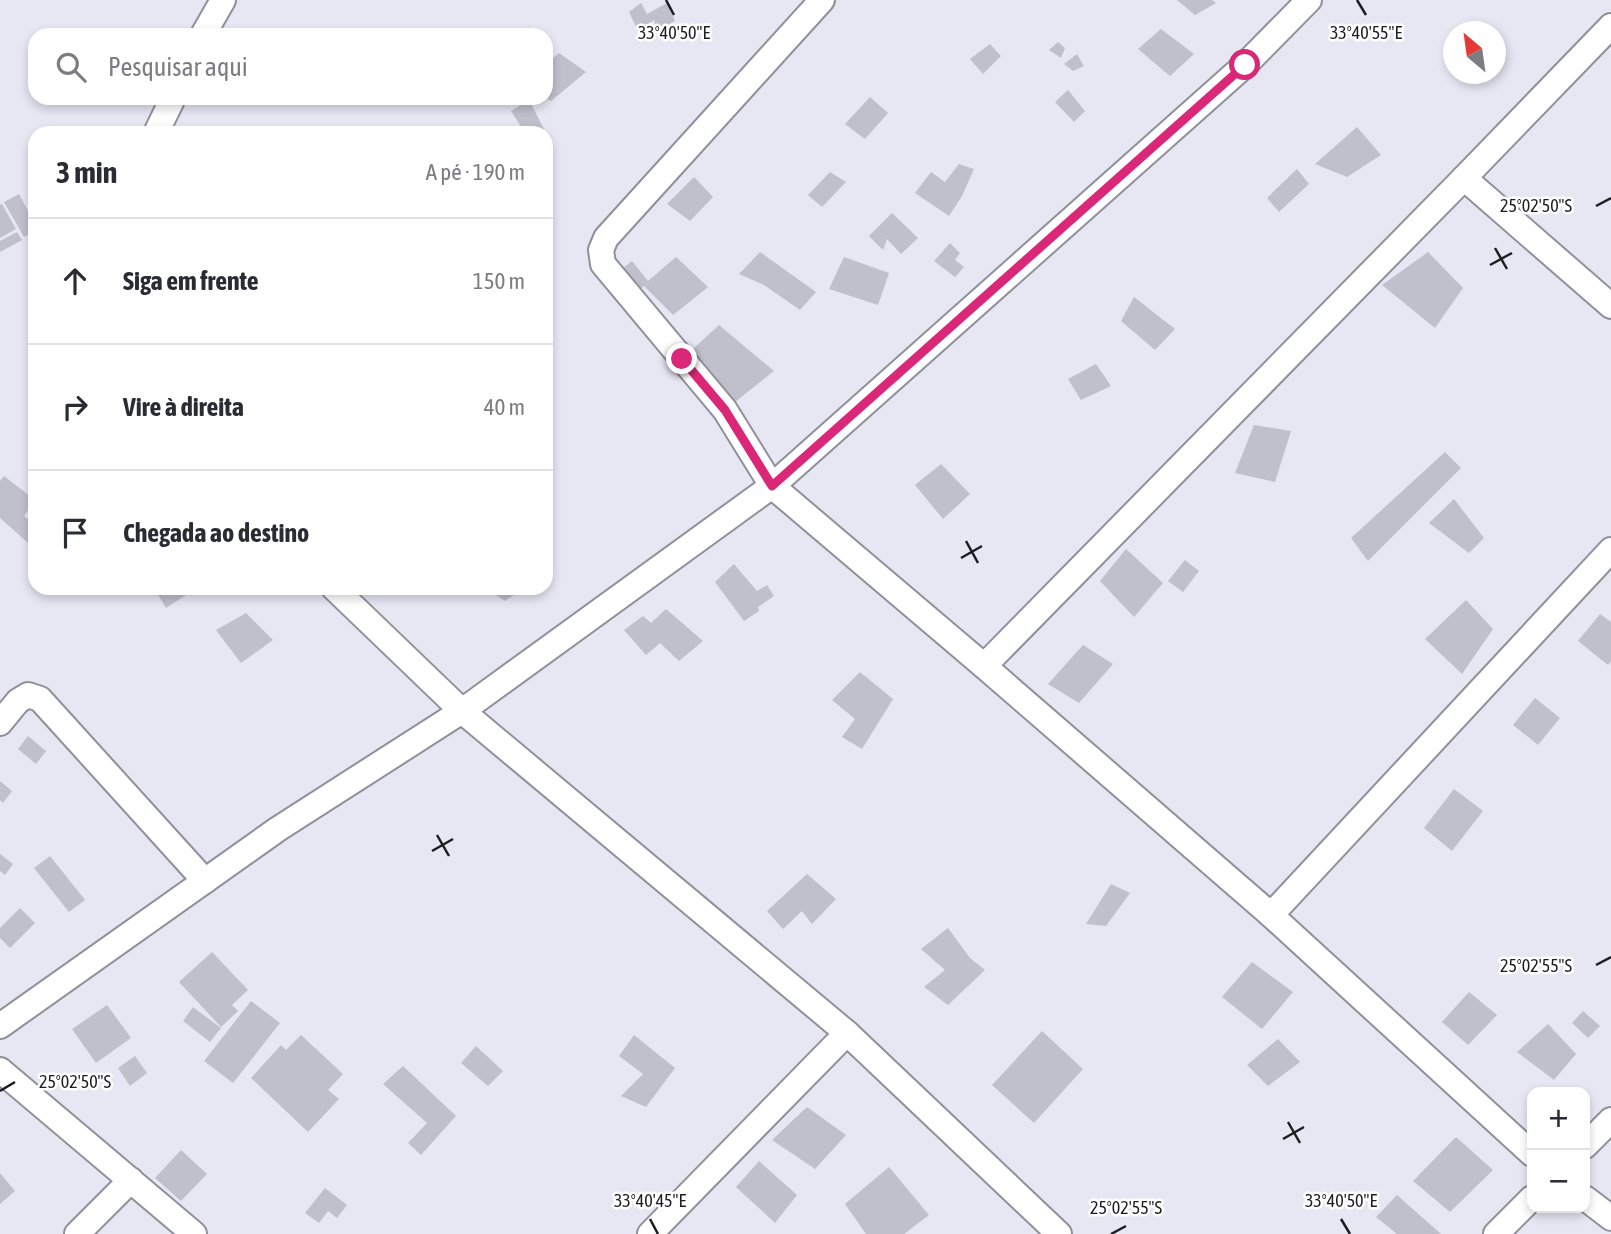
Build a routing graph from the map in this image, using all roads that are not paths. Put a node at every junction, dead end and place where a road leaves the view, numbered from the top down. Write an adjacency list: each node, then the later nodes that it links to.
1 (223, 0): 5 (street)
2 (821, 0): 10 (street)
3 (1309, 0): 10 (street)
4 (1611, 26): 8 (street)
5 (207, 28)
6 (170, 105): 7 (street)
7 (159, 126)
8 (1464, 178): 9 (street); 13 (street)
9 (1611, 306)
10 (772, 486): 13 (street); 14 (street)
11 (1611, 550): 17 (street)
12 (341, 595): 14 (street)
13 (985, 666): 17 (street)
14 (462, 711): 16 (street); 19 (street)
15 (0, 723): 16 (street)
16 (205, 881): 18 (street)
17 (1271, 915): 23 (street)
18 (0, 1026)
19 (847, 1033): 30 (street); 31 (street)
20 (0, 1070): 24 (street)
21 (1611, 1120): 22 (street)
22 (1590, 1141)
23 (1528, 1150)
24 (131, 1180): 28 (street); 29 (street)
25 (1590, 1202): 27 (street)
26 (1527, 1203): 32 (street)
27 (1611, 1218)
28 (77, 1234)
29 (194, 1234)
30 (650, 1234)
31 (1059, 1234)
32 (1496, 1234)

